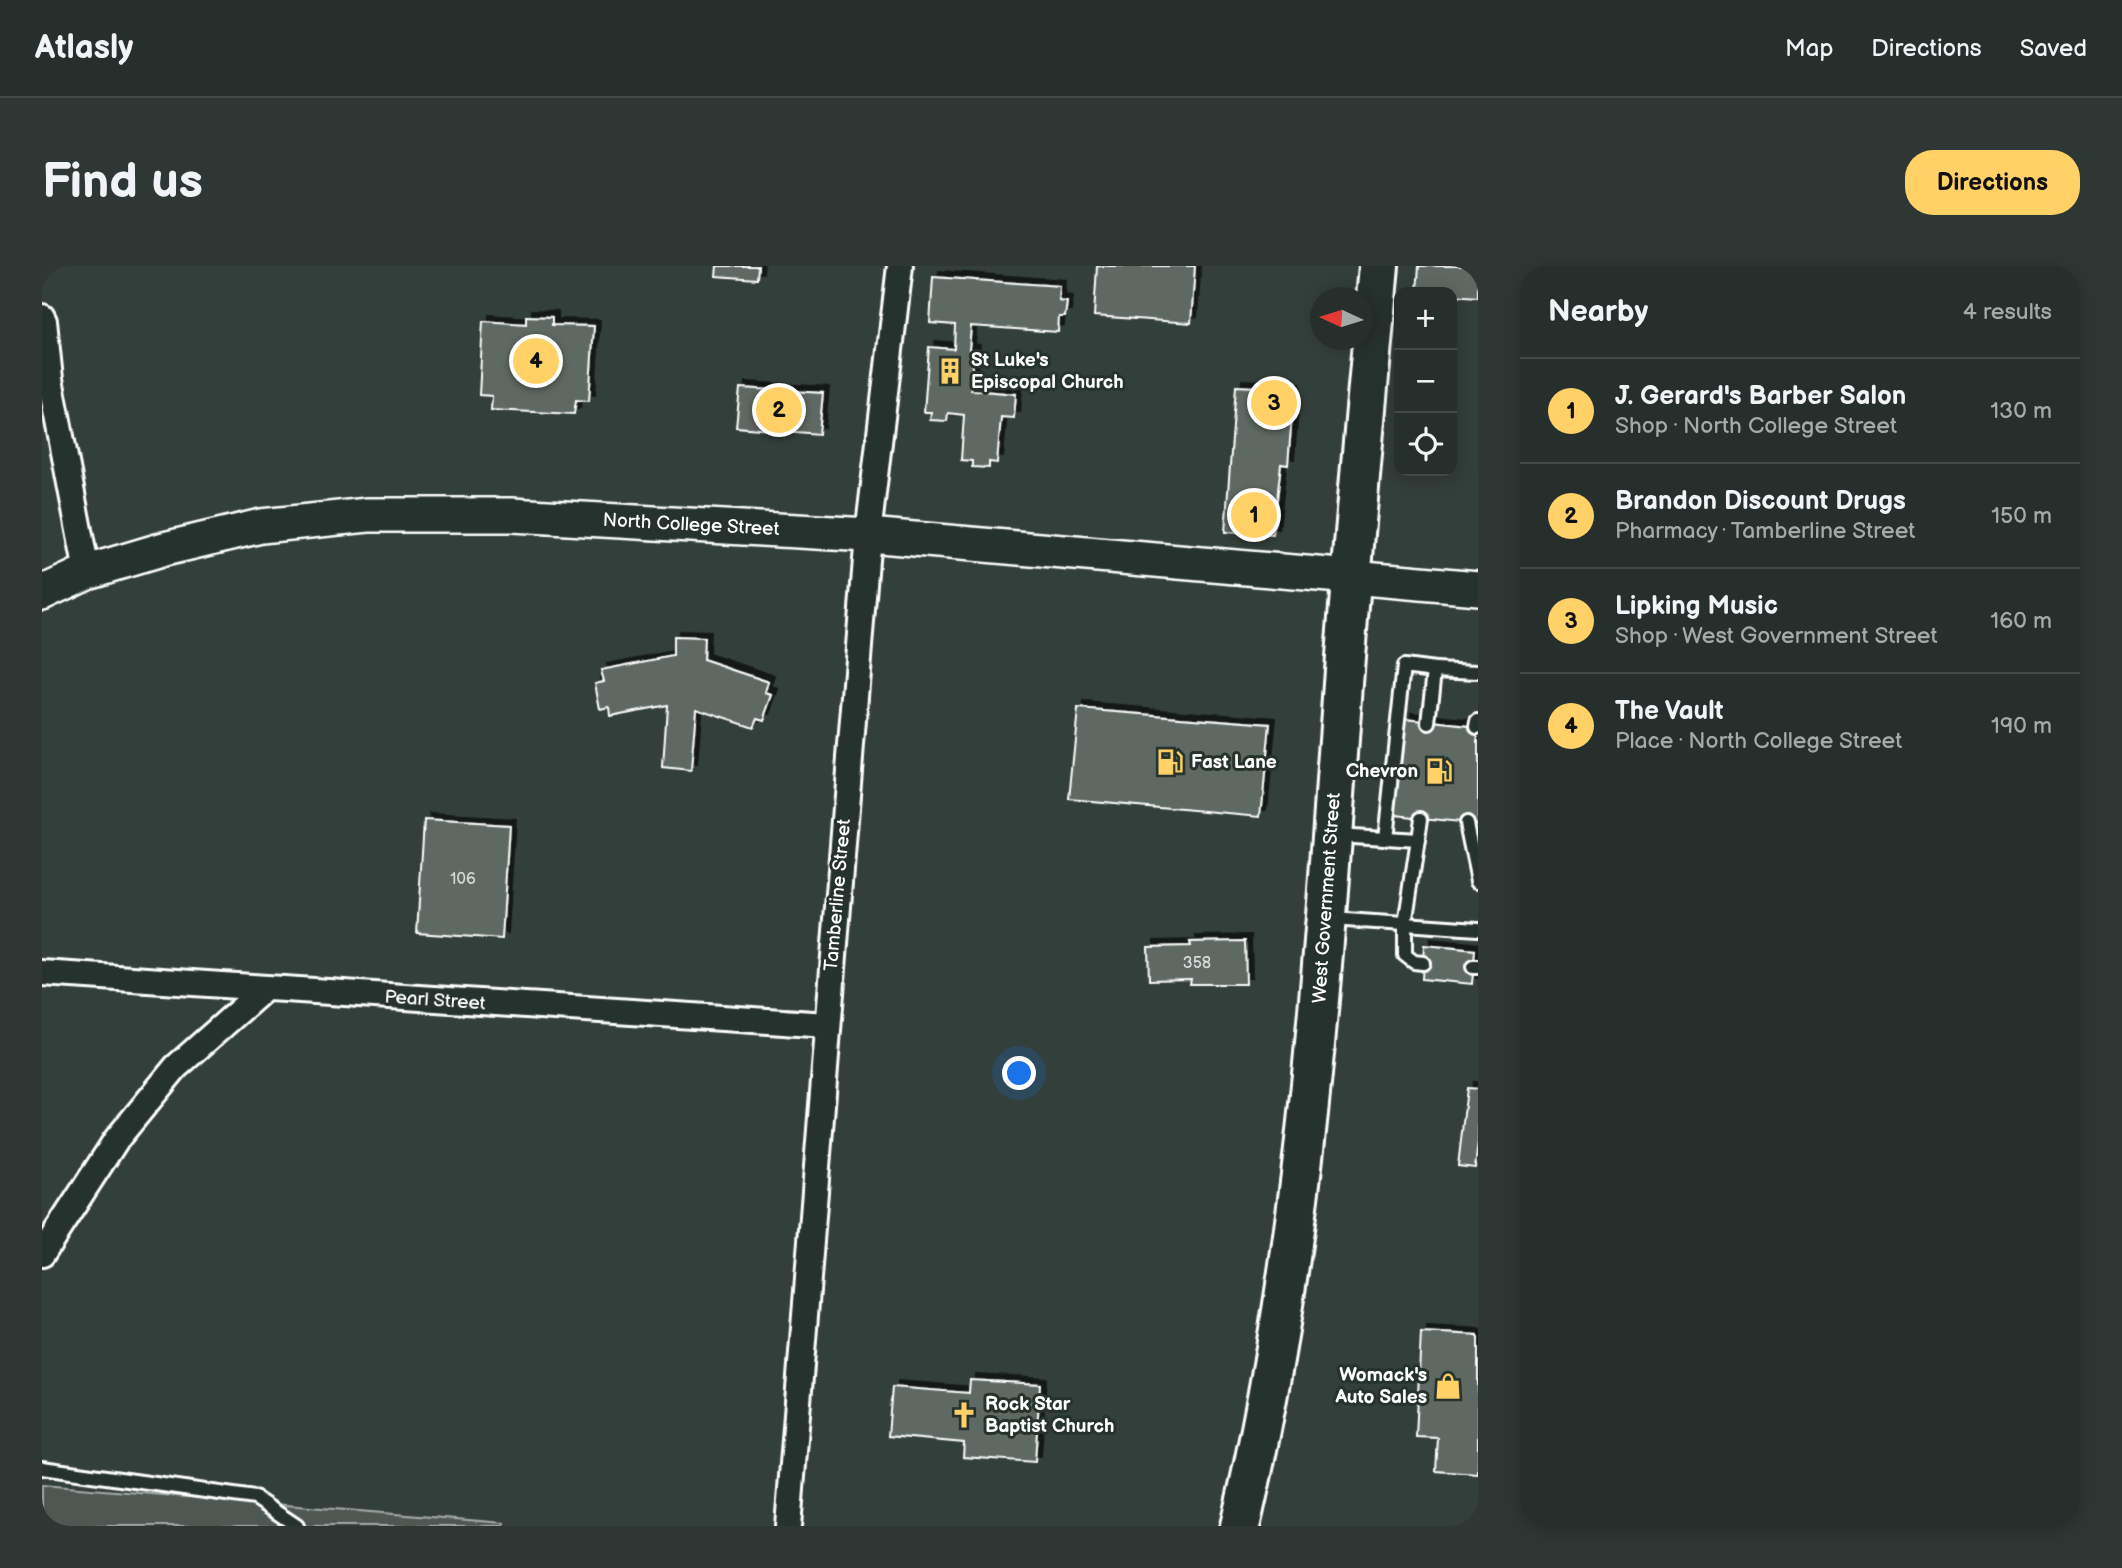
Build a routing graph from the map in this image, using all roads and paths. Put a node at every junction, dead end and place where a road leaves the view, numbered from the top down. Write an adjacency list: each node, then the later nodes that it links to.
1 (900, 266): 4 (street, Tamberline Street)
2 (1379, 266): 6 (main road, West Government Street)
3 (42, 317): 5 (street)
4 (867, 535): 5 (main road, North College Street); 6 (main road, North College Street); 26 (street, Tamberline Street)
5 (87, 572): 8 (main road, North College Street)
6 (1350, 577): 7 (main road, North College Street); 16 (main road, West Government Street)
7 (1478, 588)
8 (42, 593)
9 (1435, 670): 10 (lane); 12 (lane); 17 (lane)
10 (1478, 672)
11 (1478, 721): 13 (lane)
12 (1429, 723)
13 (1477, 727)
14 (1421, 818): 18 (lane)
15 (1466, 823): 19 (lane)
16 (1332, 835): 17 (lane); 20 (main road, West Government Street)
17 (1385, 838): 18 (lane)
18 (1418, 841): 21 (lane)
19 (1478, 881)
20 (1327, 919): 21 (lane); 31 (main road, West Government Street)
21 (1405, 924): 22 (lane); 23 (lane)
22 (1478, 929)
23 (1423, 964)
24 (42, 974): 25 (street, Pearl Street)
25 (264, 989): 26 (street, Pearl Street); 27 (street)
26 (828, 1025): 30 (street, Tamberline Street)
27 (42, 1254)
28 (42, 1468): 29 (lane)
29 (298, 1526)
30 (788, 1526)
31 (1240, 1526)

